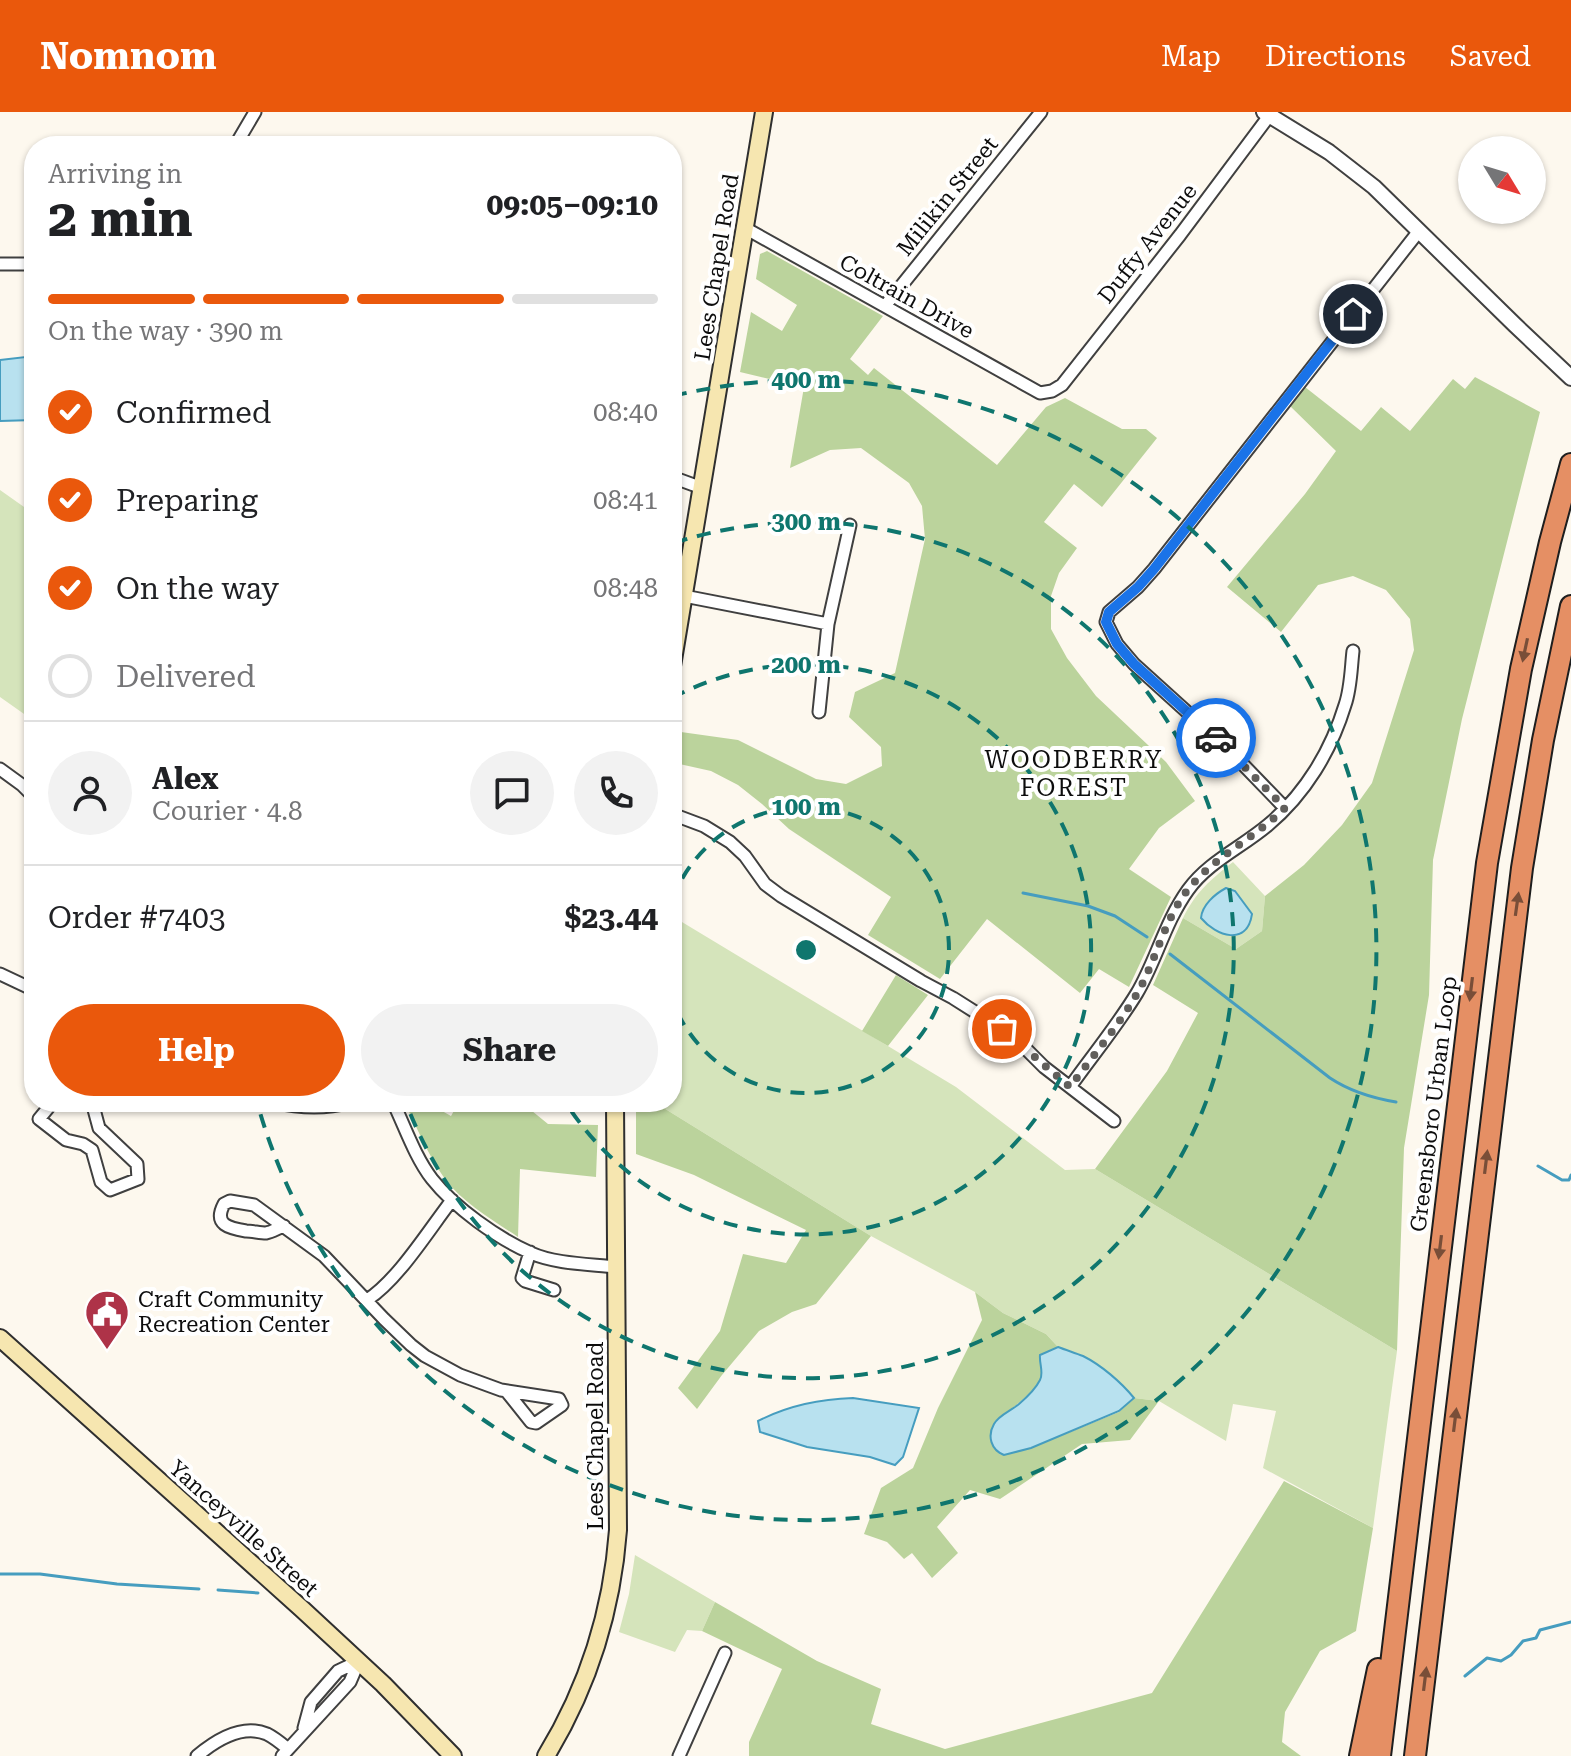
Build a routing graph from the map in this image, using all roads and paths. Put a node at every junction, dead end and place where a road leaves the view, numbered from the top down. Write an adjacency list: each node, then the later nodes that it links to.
1 (255, 112): 5 (street)
2 (764, 112): 6 (main road, Lees Chapel Road)
3 (1041, 112): 10 (street, Milikin Street)
4 (1269, 113): 7 (street); 12 (street, Duffy Avenue)
5 (241, 136)
6 (745, 228): 10 (street, Coltrain Drive); 15 (main road, Lees Chapel Road)
7 (1419, 231): 11 (street); 25 (street)
8 (0, 264): 9 (street)
9 (24, 264)
10 (885, 306): 12 (street, Coltrain Drive)
11 (1571, 378)
12 (1052, 391)
13 (1571, 464): 45 (highway, Greensboro Urban Loop, one-way to 45)
14 (682, 481): 15 (street)
15 (702, 488): 17 (main road, Lees Chapel Road)
16 (850, 525): 20 (street)
17 (684, 596): 19 (main road, Lees Chapel Road); 20 (street)
18 (1571, 606): 58 (highway, one-way to 18)
19 (682, 608)
20 (828, 624): 22 (street)
21 (1353, 651): 25 (street)
22 (819, 712)
23 (0, 769): 24 (street)
24 (24, 787)
25 (1285, 808): 29 (street)
26 (682, 817): 29 (street)
27 (0, 974): 28 (street)
28 (24, 983)
29 (1070, 1087): 34 (street)
30 (45, 1112): 36 (street)
31 (95, 1112): 35 (street)
32 (398, 1112): 37 (street)
33 (615, 1112): 40 (main road, Lees Chapel Road)
34 (1114, 1121)
35 (99, 1128): 36 (street); 36 (street)
36 (83, 1144)
37 (452, 1200): 39 (street); 42 (street)
38 (284, 1226): 38 (street); 42 (street)
39 (530, 1252): 40 (street); 41 (street)
40 (616, 1267): 54 (main road, Lees Chapel Road)
41 (554, 1290)
42 (367, 1300): 44 (street)
43 (2, 1344): 47 (main road, Yanceyville Street)
44 (507, 1392): 44 (street)
45 (1409, 1512): 56 (highway); 57 (highway, Greensboro Urban Loop)
46 (725, 1653): 55 (street)
47 (359, 1661): 48 (street); 49 (street); 53 (main road, Yanceyville Street)
48 (321, 1691): 49 (street); 50 (street)
49 (332, 1701): 50 (street)
50 (303, 1733): 51 (street)
51 (285, 1752): 52 (street)
52 (197, 1756)
53 (453, 1756)
54 (546, 1756)
55 (679, 1756)
56 (1360, 1756)
57 (1380, 1756)
58 (1415, 1756)

